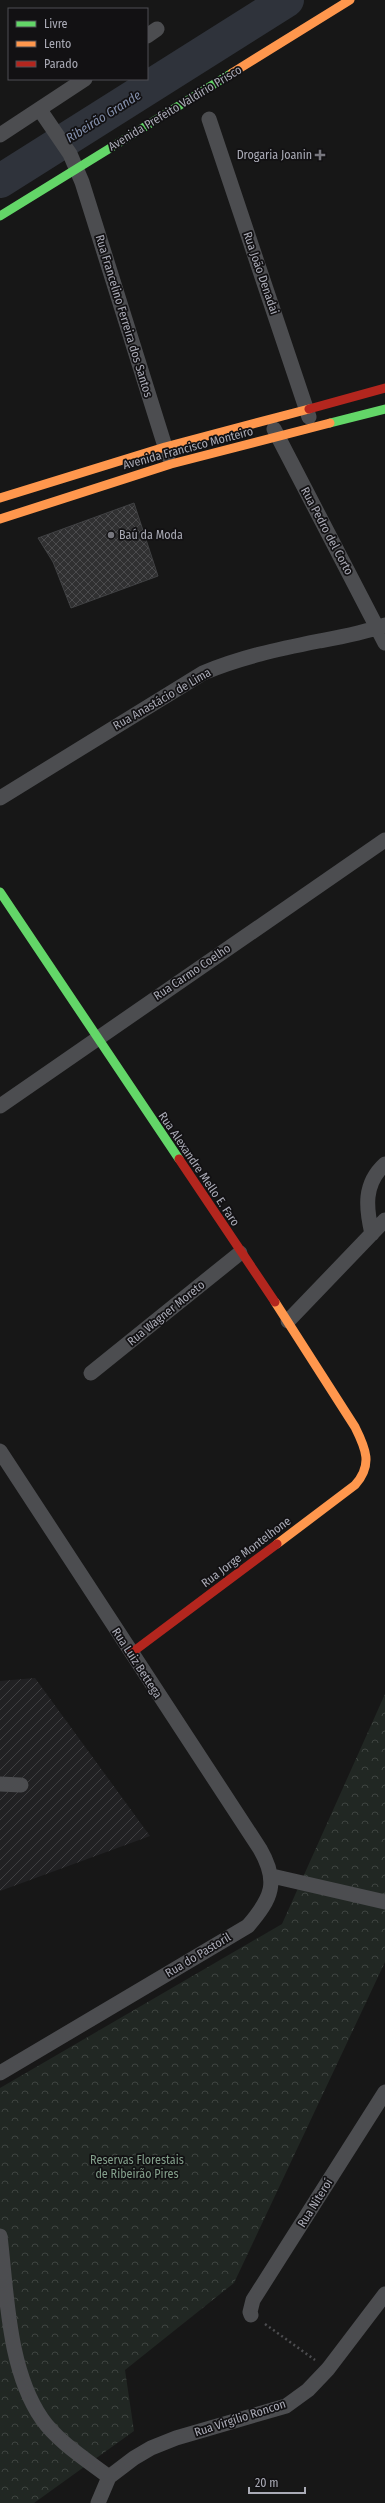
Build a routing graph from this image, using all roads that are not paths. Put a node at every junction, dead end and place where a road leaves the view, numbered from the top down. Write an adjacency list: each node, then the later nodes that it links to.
1 (350, 0): 6 (street, Avenida Prefeito Valdírio Prisco)
2 (83, 80): 3 (street)
3 (40, 110): 5 (street); 6 (street, Rua Francelino Ferreira dos Santos)
4 (209, 119): 9 (street, Rua João Denadai)
5 (0, 135)
6 (73, 161): 7 (street, Avenida Prefeito Valdírio Prisco); 14 (street, Rua Francelino Ferreira dos Santos)
7 (0, 216)
8 (385, 388): 9 (street, Avenida Francisco Monteiro)
9 (307, 409): 11 (street, Avenida Francisco Monteiro); 12 (street, Rua João Denadai)
10 (385, 409): 12 (street, Avenida Francisco Monteiro)
11 (270, 419): 13 (street, Rua Pedro del Corto); 14 (street, Avenida Francisco Monteiro)
12 (313, 428): 13 (street, Avenida Francisco Monteiro)
13 (277, 436): 15 (street, Avenida Francisco Monteiro); 18 (street, Rua Pedro del Corto)
14 (165, 447): 15 (street, Rua Francelino Ferreira dos Santos); 16 (street, Avenida Francisco Monteiro)
15 (171, 464): 17 (street, Avenida Francisco Monteiro)
16 (0, 498)
17 (0, 519)
18 (381, 627): 19 (street, Rua Pedro del Corto); 20 (street, Rua Anastácio de Lima)
19 (385, 643)
20 (0, 798)
21 (385, 840): 23 (street, Rua Carmo Coelho)
22 (0, 892): 23 (street, Rua Alexandre Mello E. Faro)
23 (97, 1037): 24 (street, Rua Carmo Coelho); 28 (street, Rua Alexandre Mello E. Faro)
24 (0, 1106)
25 (385, 1164): 27 (street)
26 (385, 1220): 27 (street)
27 (372, 1234): 29 (street)
28 (240, 1253): 29 (street, Rua Alexandre Mello E. Faro); 30 (street, Rua Wagner Moreto)
29 (288, 1321): 32 (street, Rua Alexandre Mello E. Faro)
30 (91, 1373)
31 (0, 1451): 33 (street, Rua Luiz Bettega)
32 (367, 1464): 33 (street, Rua Jorge Montelhone)
33 (130, 1654): 36 (street, Rua Luiz Bettega)
34 (0, 1784): 35 (street)
35 (21, 1785)
36 (272, 1876): 37 (street); 38 (street, Rua do Pastoril)
37 (385, 1902)
38 (0, 2073)
39 (385, 2092): 42 (street, Rua Niteroí)
40 (0, 2236): 43 (street)
41 (385, 2294): 43 (street, Rua Virgílio Roncon)
42 (251, 2315)
43 (109, 2477): 44 (street, Rua Virgílio Roncon)
44 (98, 2503)

